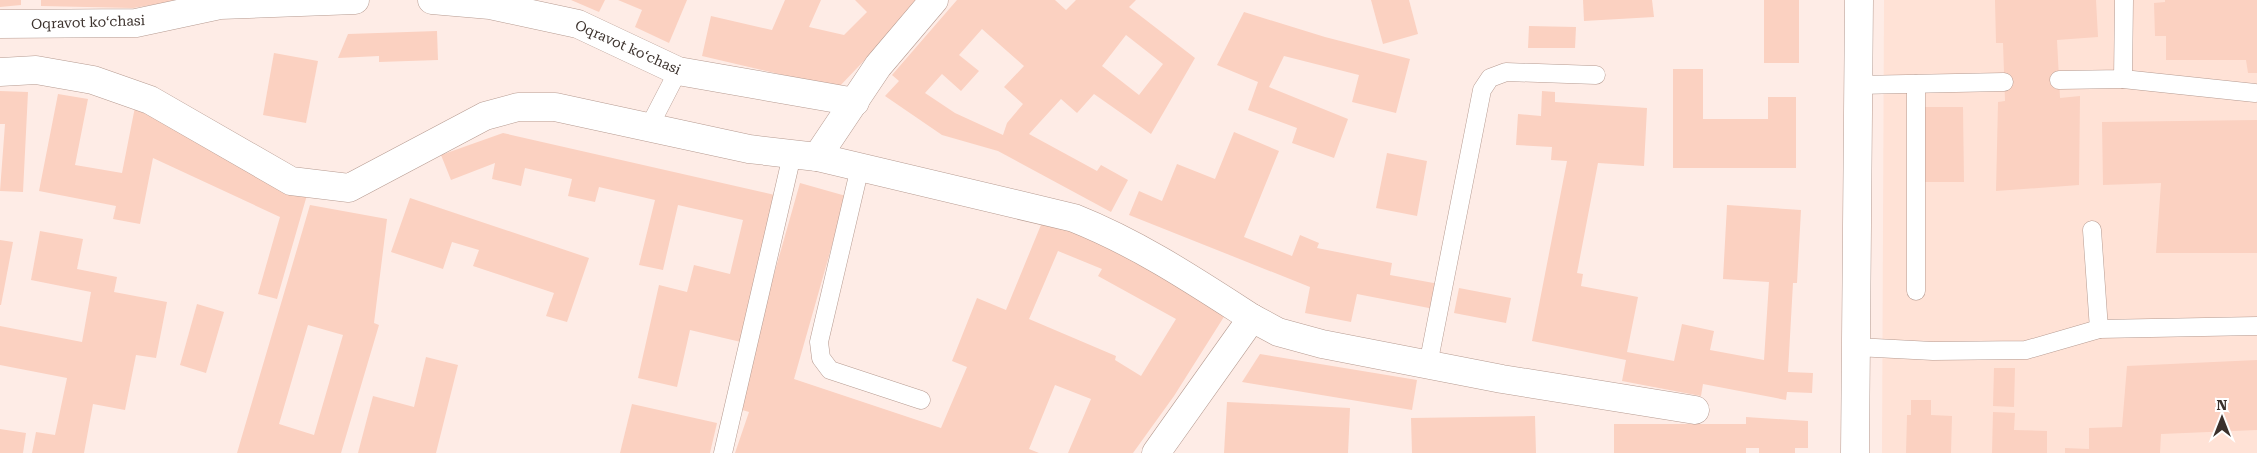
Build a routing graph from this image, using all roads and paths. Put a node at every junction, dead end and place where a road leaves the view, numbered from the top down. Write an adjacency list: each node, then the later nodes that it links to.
1 (355, 0): 6 (street, Oqravot koʻchasi)
2 (432, 0): 8 (street, Oqravot koʻchasi)
3 (934, 0): 16 (street)
4 (1860, 0): 14 (street)
5 (2124, 0): 10 (lane)
6 (0, 24)
7 (0, 72): 17 (street)
8 (678, 72): 16 (street, Oqravot koʻchasi); 17 (lane)
9 (1596, 75): 26 (lane)
10 (2123, 79): 11 (lane); 15 (lane)
11 (2059, 80)
12 (2004, 82): 13 (lane)
13 (1916, 84): 14 (lane); 21 (lane)
14 (1858, 85): 25 (street)
15 (2255, 93)
16 (855, 102): 18 (street)
17 (649, 127): 18 (street)
18 (804, 156): 19 (street); 29 (lane)
19 (860, 167): 22 (street); 27 (lane)
20 (2092, 230): 24 (lane)
21 (1916, 291)
22 (1252, 318): 26 (street); 30 (street)
23 (2257, 326): 24 (lane)
24 (2099, 329): 25 (lane)
25 (1856, 347): 31 (street)
26 (1428, 365): 28 (street)
27 (922, 400)
28 (1695, 410)
29 (723, 453)
30 (1156, 453)
31 (1855, 453)

